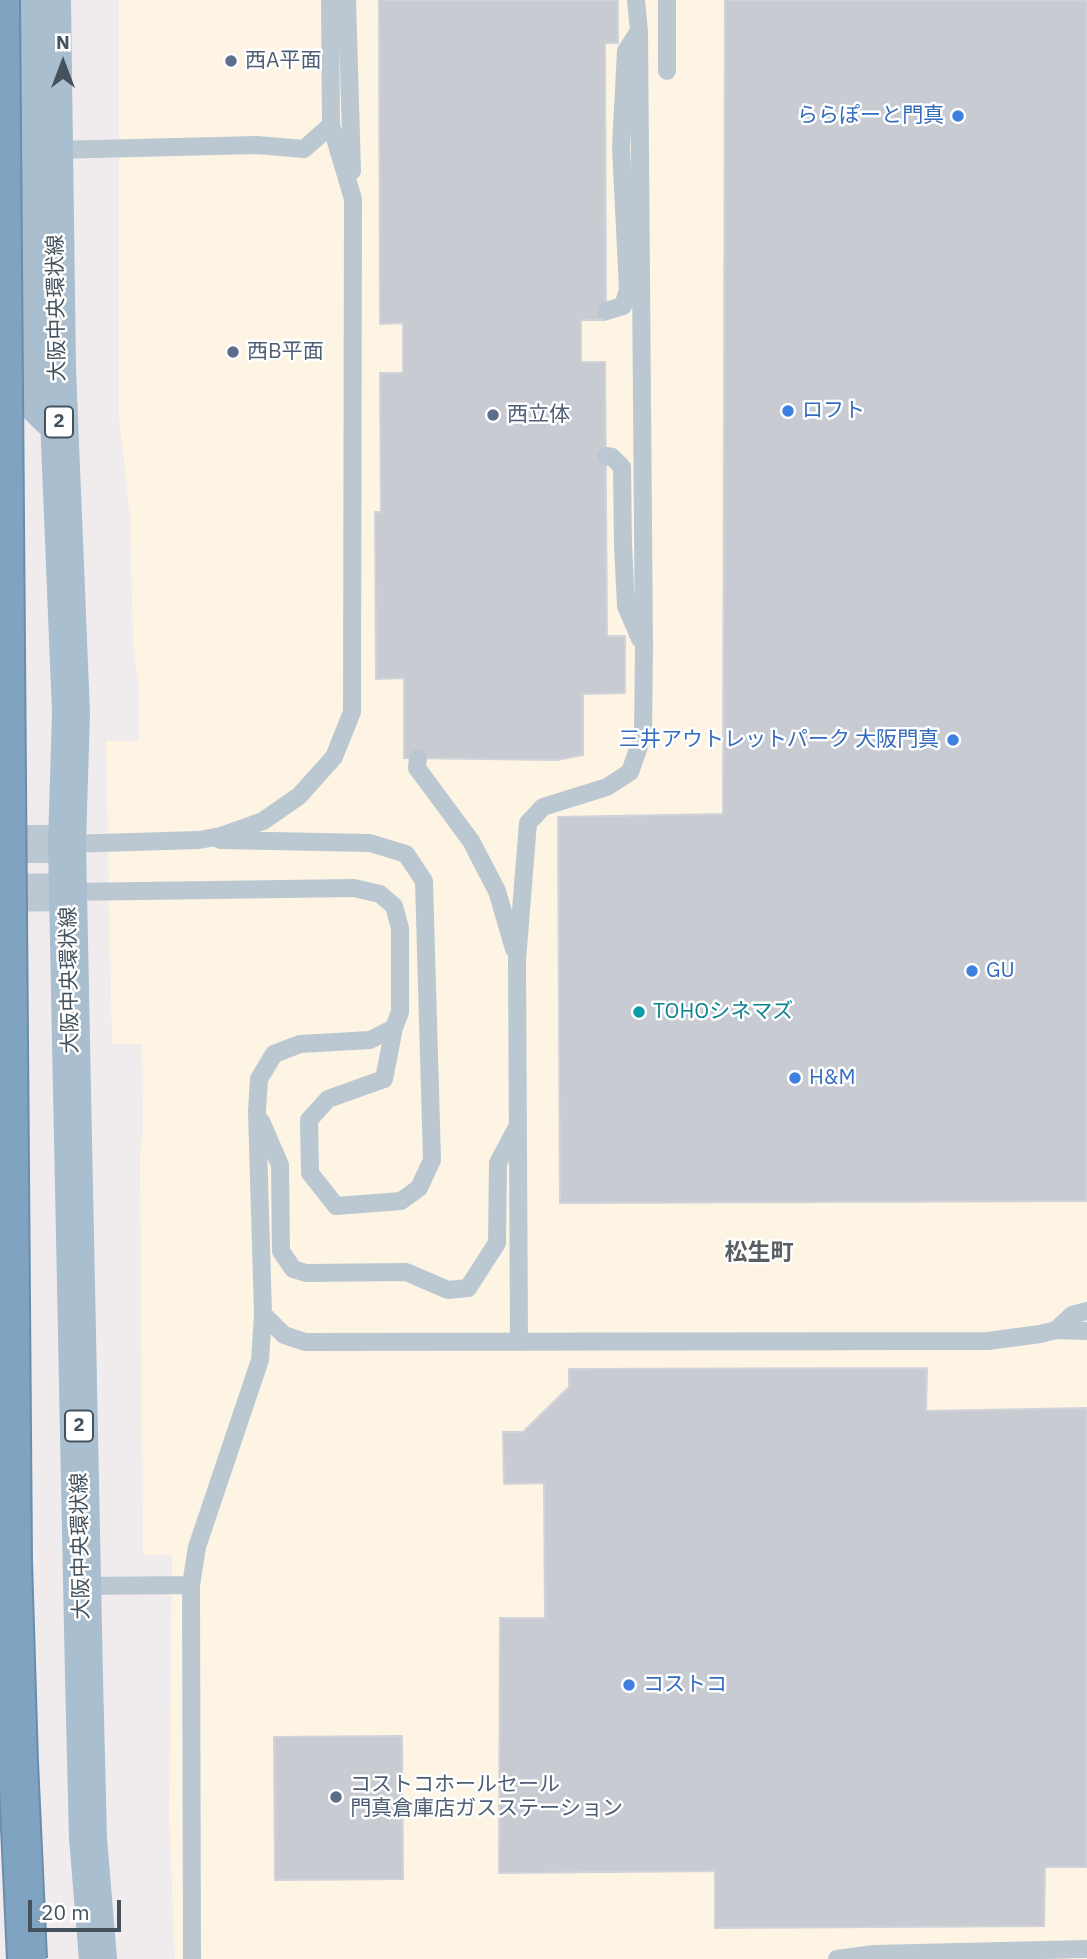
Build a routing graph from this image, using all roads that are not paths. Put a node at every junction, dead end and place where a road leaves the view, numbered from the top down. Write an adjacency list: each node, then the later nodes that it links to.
1 (1, 0): 36 (highway, bridge)
2 (23, 0): 15 (main road)
3 (52, 0): 12 (main road, 2)
4 (78, 0): 12 (main road, 2)
5 (330, 0): 11 (lane)
6 (347, 0): 13 (lane)
7 (636, 0): 9 (lane)
8 (667, 0): 10 (lane)
9 (639, 31): 14 (lane); 17 (lane)
10 (667, 71)
11 (331, 125): 12 (lane); 13 (lane)
12 (67, 149): 15 (main road, 大阪中央環状線 / 2)
13 (353, 199): 19 (lane)
14 (606, 311)
15 (59, 426): 21 (main road, 大阪中央環状線 / 2)
16 (606, 456): 17 (lane)
17 (644, 648): 24 (lane)
18 (418, 758): 24 (lane)
19 (199, 840): 21 (lane); 25 (lane)
20 (0, 844): 21 (street)
21 (67, 844): 22 (main road, 大阪中央環状線 / 2)
22 (68, 892): 23 (street); 25 (lane); 34 (main road, 大阪中央環状線 / 2)
23 (0, 893)
24 (517, 960): 27 (lane)
25 (394, 1028): 26 (lane)
26 (257, 1111): 27 (lane); 29 (lane)
27 (518, 1126): 32 (lane)
28 (1087, 1311): 30 (lane)
29 (263, 1314): 32 (lane); 33 (lane)
30 (1056, 1330): 31 (lane); 32 (lane)
31 (1087, 1331)
32 (519, 1341)
33 (191, 1585): 34 (lane); 38 (lane)
34 (82, 1586): 37 (main road, 大阪中央環状線 / 2)
35 (1087, 1949): 39 (lane)
36 (27, 1959)
37 (98, 1959)
38 (192, 1959)
39 (837, 1959)

